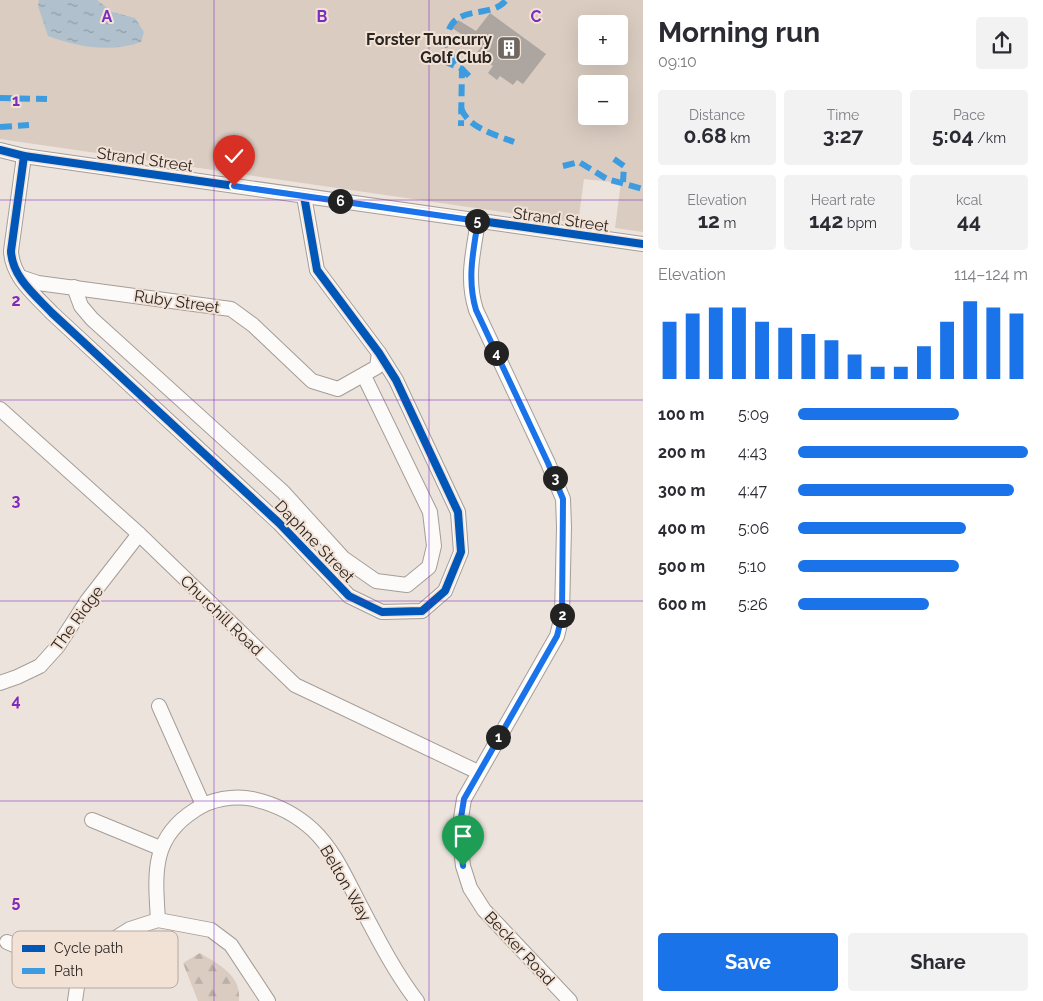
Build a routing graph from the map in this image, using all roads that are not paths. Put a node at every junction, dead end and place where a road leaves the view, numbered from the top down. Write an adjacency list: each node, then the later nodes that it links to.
1 (0, 150): 2 (street, Strand Street)
2 (24, 156): 3 (street, Strand Street); 6 (street, Daphne Street)
3 (304, 196): 4 (street, Strand Street); 8 (street, Daphne Street)
4 (478, 221): 5 (street, Strand Street); 14 (street, Becker Road)
5 (643, 244)
6 (19, 277): 7 (street, Ruby Street); 8 (street, Daphne Street)
7 (74, 287): 9 (street, Ruby Street); 9 (street, Daphne Street)
8 (379, 352): 9 (street, Ruby Street)
9 (364, 376)
10 (0, 409): 11 (street, Churchill Road)
11 (139, 534): 12 (street, The Ridge); 14 (street, Churchill Road)
12 (0, 683)
13 (159, 706): 15 (street)
14 (478, 772): 26 (street, Becker Road)
15 (203, 804): 17 (street, Belton Way); 25 (street, Belton Way)
16 (92, 820): 17 (street)
17 (160, 848): 18 (street, Belton Way)
18 (158, 920): 19 (street); 24 (street)
19 (127, 931)
20 (6, 942): 21 (street)
21 (12, 945)
22 (76, 988): 23 (street)
23 (74, 1001)
24 (268, 1001)
25 (417, 1001)
26 (570, 1001)

